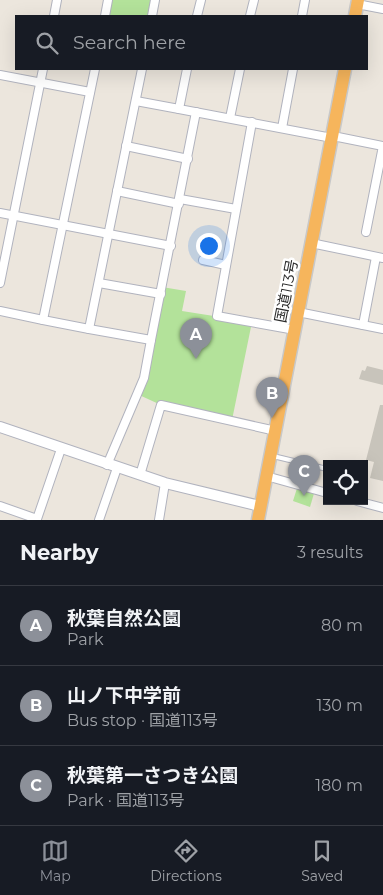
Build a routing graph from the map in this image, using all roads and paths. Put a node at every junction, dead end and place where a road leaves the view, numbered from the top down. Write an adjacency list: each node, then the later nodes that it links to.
1 (57, 0): 9 (street)
2 (108, 0): 10 (street)
3 (155, 0): 11 (street)
4 (201, 0): 12 (street)
5 (254, 0): 13 (street)
6 (305, 0): 14 (street)
7 (357, 7): 8 (street)
8 (383, 9)
9 (54, 15)
10 (105, 15)
11 (152, 15)
12 (198, 15)
13 (250, 15)
14 (302, 15)
15 (43, 70): 23 (street)
16 (95, 70): 24 (street)
17 (142, 70): 25 (street)
18 (187, 70): 26 (street)
19 (240, 70): 28 (street)
20 (292, 70): 30 (street)
21 (345, 70): 31 (highway, 国道113号)
22 (0, 75): 23 (street)
23 (40, 82): 24 (street); 38 (street)
24 (90, 92): 39 (street)
25 (136, 101): 26 (street); 32 (street)
26 (179, 109): 27 (street)
27 (196, 112): 28 (street); 33 (street)
28 (230, 118): 29 (street)
29 (252, 122): 30 (street); 36 (street)
30 (282, 128): 31 (street)
31 (332, 137): 40 (street); 42 (highway, 国道113号)
32 (126, 146): 33 (street); 34 (street)
33 (188, 159): 35 (street)
34 (117, 191): 35 (street); 41 (street)
35 (180, 202): 36 (street); 43 (street)
36 (236, 209): 46 (street)
37 (0, 213): 38 (street)
38 (13, 215): 39 (street); 47 (street)
39 (63, 225): 41 (street); 52 (street)
40 (366, 232)
41 (108, 234): 43 (street); 48 (street)
42 (311, 243): 44 (street); 51 (highway, 国道113号)
43 (170, 246): 49 (street)
44 (379, 258): 53 (street)
45 (203, 260): 46 (street)
46 (226, 265): 56 (street)
47 (0, 283)
48 (99, 283): 49 (street); 54 (street)
49 (160, 294): 57 (street)
50 (0, 311): 52 (street)
51 (298, 312): 53 (street); 56 (highway, 国道113号)
52 (44, 320): 54 (street)
53 (363, 325): 55 (street)
54 (89, 329): 57 (street)
55 (383, 329)
56 (295, 330): 59 (highway, 国道113号)
57 (152, 340): 62 (street)
58 (0, 427): 60 (street)
59 (276, 431): 61 (highway, 国道113号); 64 (street)
60 (61, 449): 62 (street); 69 (street)
61 (271, 455): 63 (lane); 65 (highway, 国道113号)
62 (112, 467): 64 (street); 72 (street)
63 (323, 468)
64 (140, 475): 66 (street)
65 (266, 476): 67 (street); 70 (highway, 国道113号)
66 (165, 483): 70 (street); 73 (street)
67 (323, 492)
68 (368, 504): 71 (street)
69 (0, 506)
70 (260, 506): 74 (highway, 国道113号)
71 (383, 508)
72 (98, 520)
73 (159, 520)
74 (258, 520)

